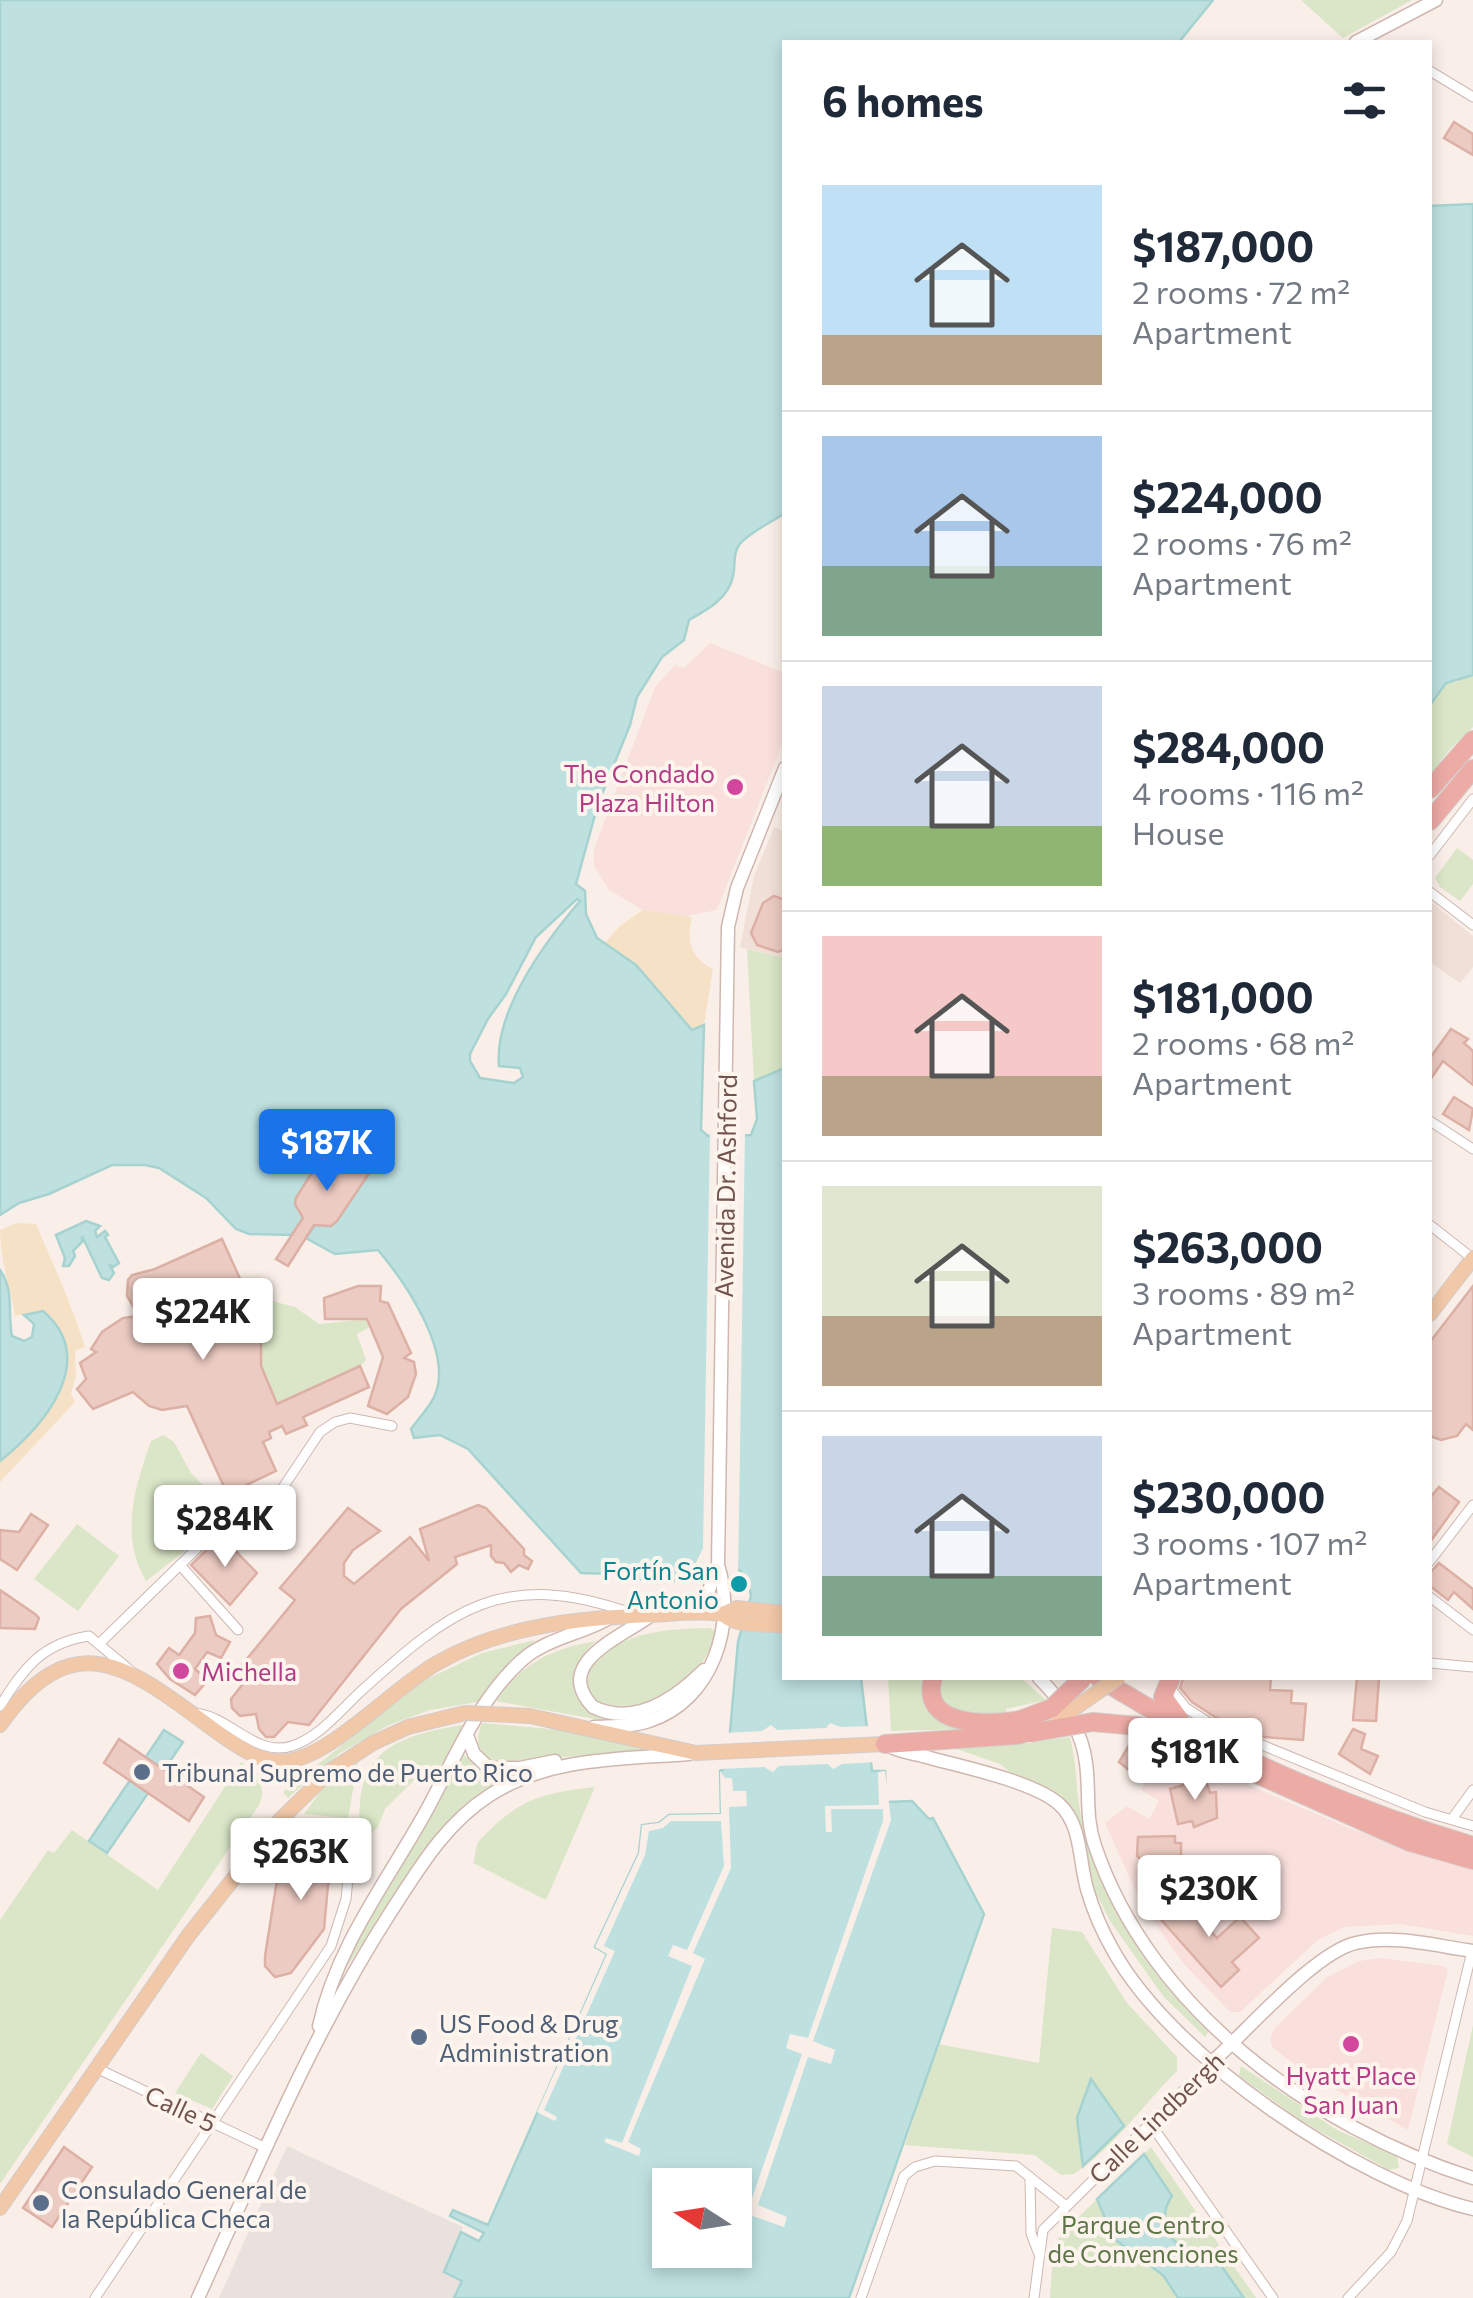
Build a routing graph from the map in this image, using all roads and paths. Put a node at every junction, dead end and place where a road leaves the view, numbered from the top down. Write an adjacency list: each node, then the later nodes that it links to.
1 (1436, 0): 2 (main road)
2 (1378, 38)
3 (1432, 73): 4 (street)
4 (1473, 97)
5 (1473, 740): 8 (highway)
6 (1473, 769): 10 (highway)
7 (782, 776): 23 (main road, Avenida Dr. Ashford)
8 (1432, 787)
9 (1473, 800): 11 (street)
10 (1432, 819)
11 (1432, 852)
12 (1432, 894): 13 (street)
13 (1473, 925)
14 (1432, 1122): 15 (street)
15 (1473, 1149)
16 (1432, 1227): 17 (street)
17 (1473, 1258): 18 (main road)
18 (1432, 1311)
19 (392, 1426): 22 (street)
20 (1473, 1505): 21 (street)
21 (1432, 1558)
22 (180, 1565): 31 (street); 33 (street)
23 (718, 1565): 25 (main road); 28 (main road, Avenida Dr. Ashford)
24 (1432, 1599): 32 (street)
25 (694, 1613): 27 (main road); 28 (main road)
26 (782, 1613): 28 (main road)
27 (644, 1615): 29 (main road); 34 (main road); 47 (street)
28 (731, 1615): 30 (main road); 34 (main road, Avenida Dr. Ashford)
29 (610, 1618): 47 (main road); 53 (main road)
30 (782, 1625)
31 (238, 1630)
32 (1473, 1630)
33 (101, 1642): 37 (street); 46 (street)
34 (714, 1661): 51 (main road)
35 (1432, 1663): 36 (street)
36 (1473, 1667)
37 (131, 1671): 47 (main road); 49 (main road)
38 (933, 1680): 50 (highway)
39 (1041, 1680): 64 (main road)
40 (1081, 1680): 50 (highway, bridge)
41 (1096, 1680): 48 (highway, bridge)
42 (1102, 1680): 52 (highway)
43 (1115, 1680): 48 (main road, bridge)
44 (1170, 1680): 52 (highway)
45 (1171, 1680): 58 (street)
46 (0, 1706)
47 (191, 1713)
48 (1059, 1719): 50 (highway, bridge)
49 (0, 1725)
50 (1025, 1726): 54 (highway); 62 (highway, bridge)
51 (588, 1728): 55 (main road); 67 (main road, bridge)
52 (1191, 1730): 60 (highway)
53 (467, 1735): 56 (main road); 65 (main road)
54 (885, 1744): 55 (main road); 66 (main road)
55 (696, 1753): 56 (main road)
56 (578, 1762): 65 (main road)
57 (1473, 1790): 58 (street)
58 (1452, 1819): 59 (street)
59 (1473, 1826)
60 (1473, 1846)
61 (350, 1858): 69 (street)
62 (1473, 1860)
63 (1473, 1951): 64 (main road, Calle Lindbergh); 71 (street)
64 (1235, 2042): 66 (main road, Calle Lindbergh); 71 (main road)
65 (315, 2043): 70 (main road)
66 (1212, 2062): 68 (street, Calle Lindbergh); 74 (main road)
67 (96, 2068): 69 (street, Calle 5); 76 (main road)
68 (1150, 2122): 75 (street, Calle Lindbergh); 84 (street)
69 (213, 2123): 70 (street, Calle 5); 80 (street)
70 (266, 2148): 81 (main road)
71 (1424, 2162): 73 (main road); 74 (street)
72 (1030, 2177): 75 (street); 78 (street); 82 (street)
73 (1473, 2178)
74 (1417, 2190): 77 (main road); 79 (street)
75 (1064, 2205): 78 (street, Calle Lindbergh)
76 (0, 2208)
77 (1473, 2209)
78 (1038, 2252): 83 (street, Calle Lindbergh)
79 (1355, 2297)
80 (94, 2298)
81 (198, 2298)
82 (861, 2298)
83 (1034, 2298)
84 (1273, 2298)

